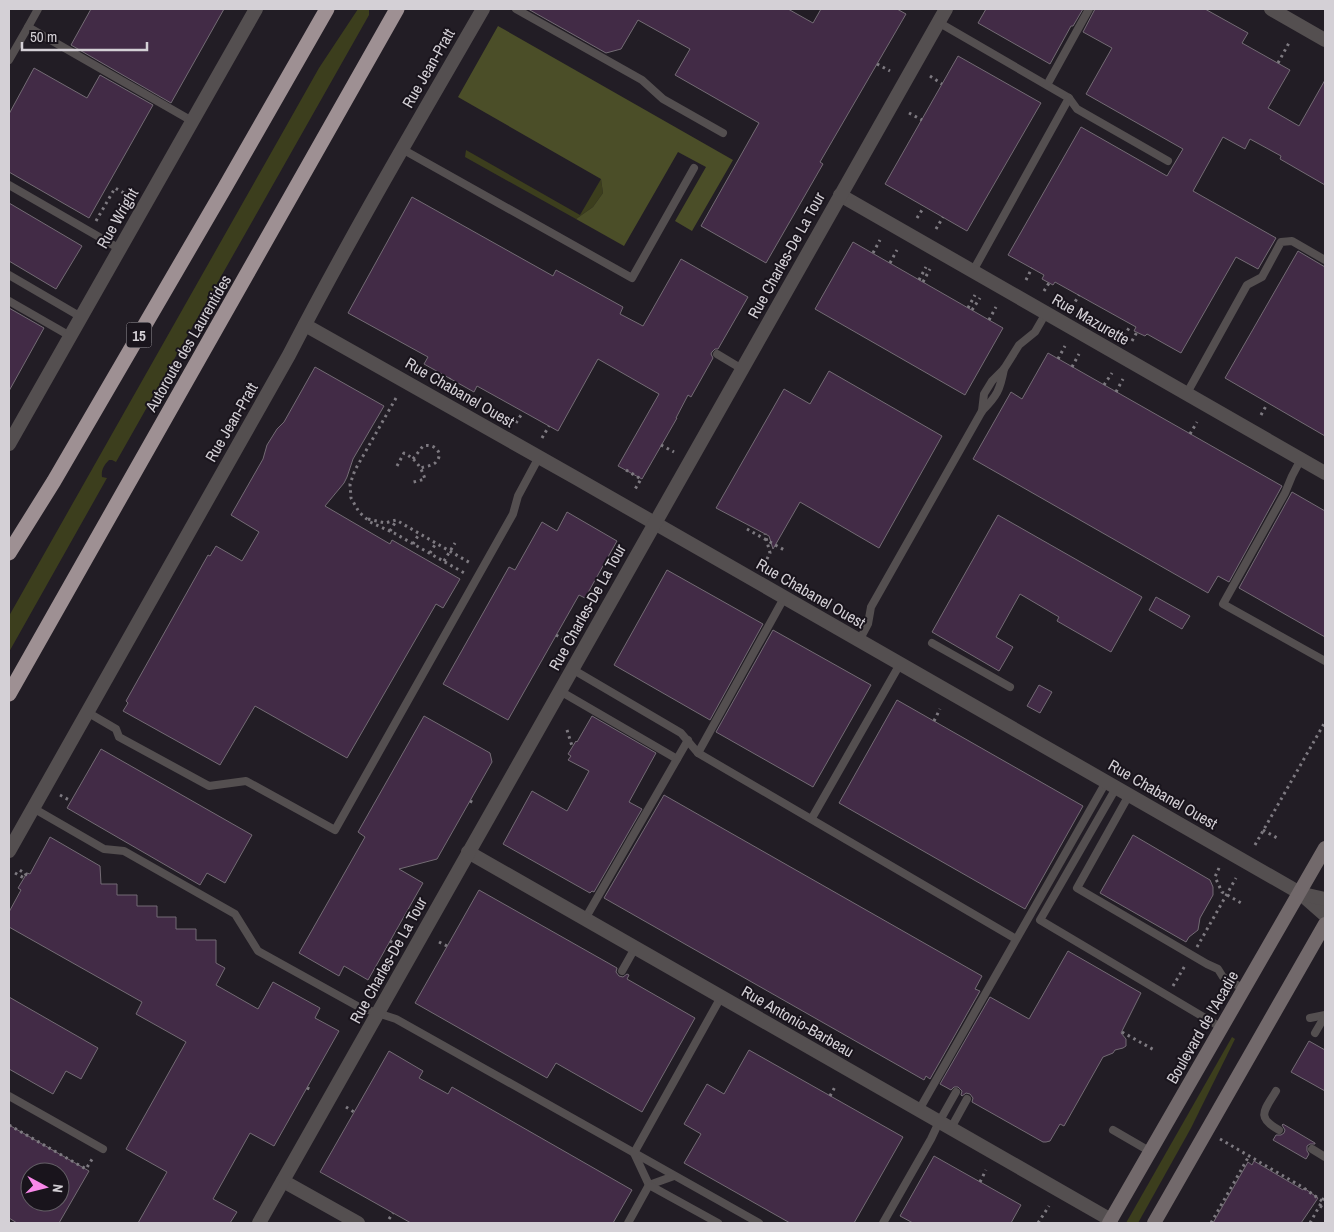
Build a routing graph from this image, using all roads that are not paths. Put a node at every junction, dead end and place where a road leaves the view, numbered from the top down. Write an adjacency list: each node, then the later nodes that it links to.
1 (38, 9): 11 (lane)
2 (256, 9): 16 (street, Rue Wright)
3 (327, 9): 39 (highway, 15)
4 (395, 9): 51 (highway, Autoroute des Laurentides)
5 (482, 9): 18 (street, Rue Jean-Pratt)
6 (516, 9): 17 (lane)
7 (946, 9): 10 (street, Rue Charles-De La Tour)
8 (1089, 9): 14 (lane)
9 (1271, 9): 12 (street)
10 (938, 22): 14 (lane); 22 (street, Rue Charles-De La Tour)
11 (28, 27): 13 (lane); 16 (lane)
12 (1325, 40)
13 (9, 60)
14 (1047, 85): 15 (lane)
15 (1069, 98): 19 (lane); 25 (lane)
16 (192, 121): 23 (street, Rue Wright)
17 (723, 133)
18 (402, 149): 20 (lane); 30 (street, Rue Jean-Pratt)
19 (1168, 161)
20 (694, 168)
21 (9, 185): 23 (lane)
22 (840, 195): 25 (street, Rue Mazurette); 33 (street, Rue Charles-De La Tour)
23 (120, 249): 29 (street, Rue Wright)
24 (1325, 260): 34 (lane)
25 (973, 271): 28 (street, Rue Mazurette)
26 (9, 275): 29 (lane)
27 (9, 301): 31 (lane)
28 (1046, 313): 34 (street, Rue Mazurette); 44 (lane)
29 (81, 317): 31 (street, Rue Wright)
30 (305, 325): 36 (street, Rue Chabanel Ouest); 52 (street, Rue Jean-Pratt)
31 (70, 336): 35 (street, Rue Wright)
32 (717, 354): 33 (lane)
33 (742, 369): 40 (street, Rue Charles-De La Tour)
34 (1186, 393): 37 (street, Rue Mazurette)
35 (9, 444)
36 (539, 458): 40 (street, Rue Chabanel Ouest); 52 (lane)
37 (1301, 459): 38 (street, Rue Mazurette); 46 (lane)
38 (1325, 473)
39 (54, 481): 41 (highway, 15); 42 (highway)
40 (655, 523): 43 (street, Rue Chabanel Ouest); 48 (street, Rue Charles-De La Tour)
41 (9, 553)
42 (9, 564)
43 (784, 598): 44 (street, Rue Chabanel Ouest); 54 (lane)
44 (859, 640): 47 (street, Rue Chabanel Ouest)
45 (932, 643): 49 (lane)
46 (1325, 661)
47 (900, 664): 56 (street, Rue Chabanel Ouest); 59 (lane)
48 (572, 669): 50 (street, Rue Charles-De La Tour); 53 (lane)
49 (1010, 687)
50 (560, 691): 55 (lane); 62 (street, Rue Charles-De La Tour)
51 (9, 694)
52 (87, 712): 58 (street, Rue Jean-Pratt)
53 (688, 740): 54 (lane); 55 (lane)
54 (698, 753): 59 (lane)
55 (677, 759): 67 (lane)
56 (1111, 785): 57 (street, Rue Chabanel Ouest); 65 (lane); 68 (lane)
57 (1129, 795): 63 (street, Rue Chabanel Ouest); 73 (lane)
58 (33, 808): 61 (street, Rue Jean-Pratt); 75 (lane)
59 (812, 818): 70 (lane)
60 (1325, 848): 63 (main road, Boulevard de l'Acadie)
61 (9, 851)
62 (468, 852): 67 (street, Rue Antonio-Barbeau); 75 (street, Rue Charles-De La Tour)
63 (1300, 893): 64 (street, Rue Chabanel Ouest); 66 (street, Rue Chabanel Ouest); 73 (main road, Boulevard de l'Acadie)
64 (1325, 899)
65 (1030, 914): 68 (lane); 70 (lane)
66 (1325, 915)
67 (586, 919): 71 (street, Rue Antonio-Barbeau)
68 (1040, 920): 78 (lane)
69 (1325, 924): 103 (main road)
70 (1016, 939): 84 (lane)
71 (635, 948): 72 (lane); 74 (street, Rue Antonio-Barbeau)
72 (622, 971)
73 (1244, 989): 78 (main road, Boulevard de l'Acadie)
74 (721, 997): 84 (street, Rue Antonio-Barbeau); 91 (lane)
75 (378, 1013): 91 (lane); 94 (street, Rue Charles-De La Tour)
76 (1325, 1016): 77 (lane); 79 (lane)
77 (1310, 1018)
78 (1222, 1028): 90 (main road, Boulevard de l'Acadie)
79 (1315, 1033)
80 (1276, 1091): 87 (lane)
81 (956, 1092): 85 (lane)
82 (9, 1096): 88 (lane)
83 (967, 1099): 85 (lane)
84 (919, 1110): 85 (street, Rue Antonio-Barbeau)
85 (945, 1125): 96 (street, Rue Antonio-Barbeau); 102 (lane)
86 (1113, 1130): 90 (lane)
87 (1279, 1130)
88 (103, 1149)
89 (1312, 1149): 92 (lane)
90 (1151, 1152): 96 (main road, Boulevard de l'Acadie)
91 (634, 1153): 93 (lane); 95 (lane)
92 (1325, 1157)
93 (674, 1176): 95 (lane); 101 (lane)
94 (283, 1181): 97 (street, Rue Charles-De La Tour); 98 (street)
95 (650, 1185): 99 (lane); 100 (lane)
96 (1110, 1222)
97 (259, 1223)
98 (358, 1223)
99 (628, 1223)
100 (718, 1223)
101 (758, 1223)
102 (883, 1223)
103 (1154, 1223)

